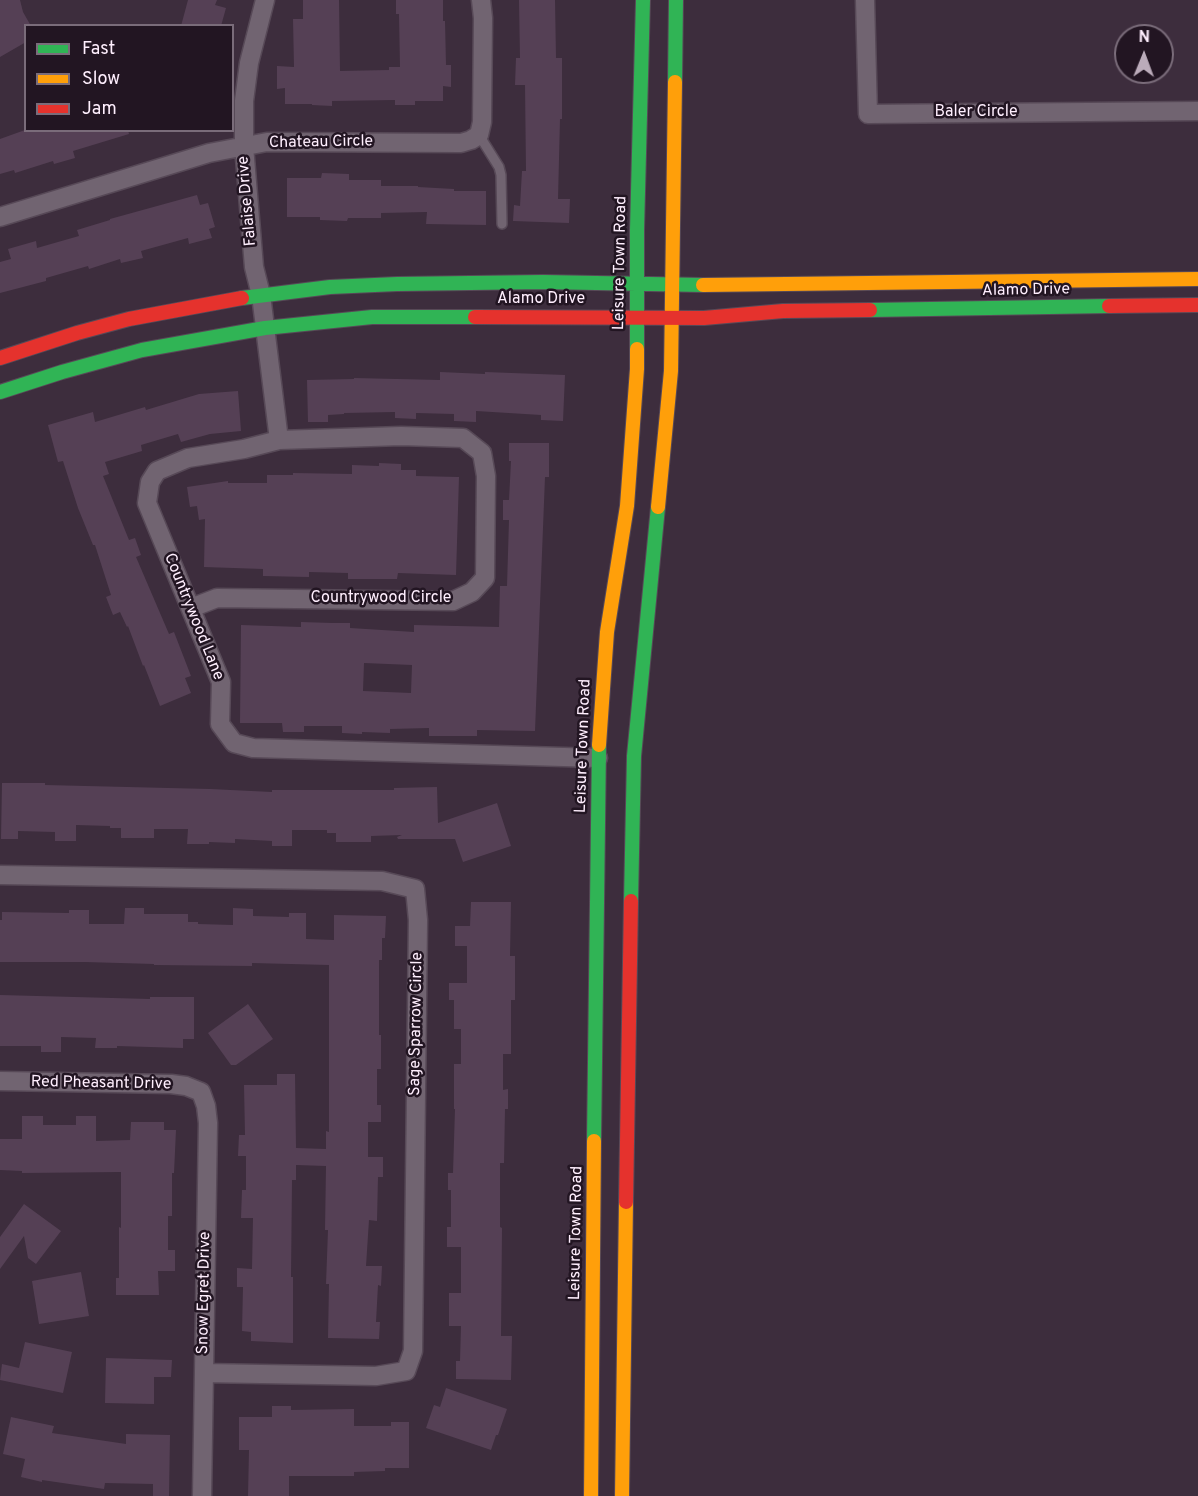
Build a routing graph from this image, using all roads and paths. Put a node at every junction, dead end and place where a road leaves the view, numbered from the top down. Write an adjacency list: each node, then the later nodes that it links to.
1 (265, 0): 8 (street, Falaise Drive)
2 (481, 0): 7 (street)
3 (643, 0): 12 (main road, Leisure Town Road)
4 (675, 0): 13 (main road)
5 (865, 0): 6 (street, Baler Circle)
6 (1198, 111)
7 (479, 135): 8 (street, Chateau Circle); 10 (lane)
8 (244, 146): 9 (street, Chateau Circle); 14 (street, Falaise Drive)
9 (0, 217)
10 (502, 224)
11 (1198, 279): 13 (main road, Alamo Drive)
12 (637, 284): 13 (main road, Alamo Drive); 14 (main road, Alamo Drive); 16 (main road, Leisure Town Road)
13 (672, 284): 17 (main road)
14 (261, 295): 18 (street, Falaise Drive); 19 (main road, Alamo Drive)
15 (1198, 305): 17 (main road, Alamo Drive)
16 (636, 317): 17 (main road, Alamo Drive); 18 (main road, Alamo Drive); 23 (main road, Leisure Town Road)
17 (671, 318): 30 (main road)
18 (265, 328): 20 (main road, Alamo Drive); 21 (street, Falaise Drive)
19 (0, 358)
20 (0, 392)
21 (279, 440): 22 (street, Countrywood Lane); 22 (street, Countrywood Circle)
22 (191, 608): 23 (street, Countrywood Lane)
23 (598, 758): 29 (main road, Leisure Town Road)
24 (0, 875): 27 (street, Sage Sparrow Circle)
25 (0, 1081): 26 (street, Red Pheasant Drive)
26 (201, 1092): 27 (street, Snow Egret Drive)
27 (204, 1373): 28 (street, Snow Egret Drive)
28 (202, 1496)
29 (591, 1496)
30 (622, 1496)

